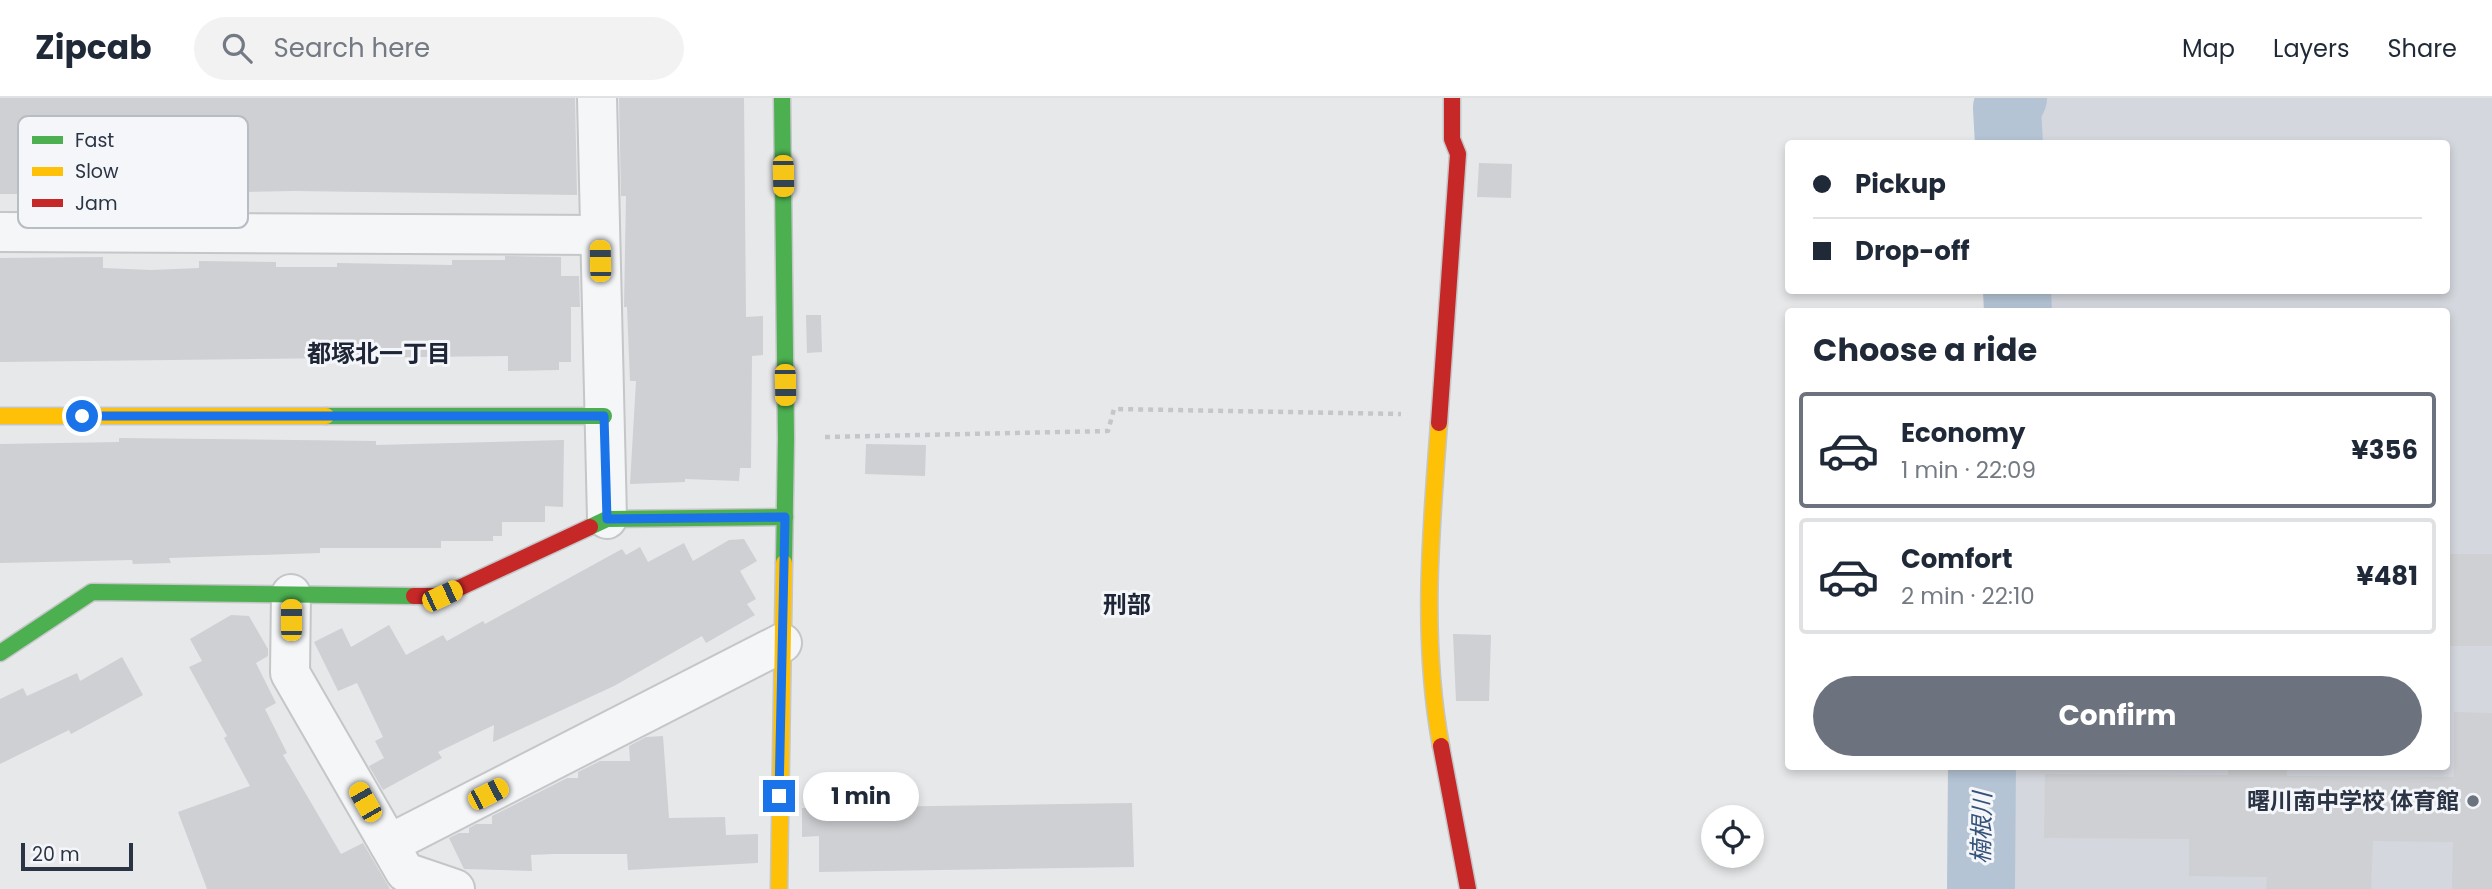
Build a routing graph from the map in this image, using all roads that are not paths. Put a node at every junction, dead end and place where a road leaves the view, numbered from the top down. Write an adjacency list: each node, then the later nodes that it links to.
1 (597, 98): 5 (street)
2 (782, 98): 8 (street)
3 (1452, 98): 16 (street)
4 (0, 232): 5 (street)
5 (600, 235): 7 (street)
6 (0, 416): 7 (street)
7 (604, 416): 9 (street)
8 (785, 517): 9 (street); 11 (street)
9 (607, 519): 10 (street)
10 (291, 594): 12 (street); 13 (street)
11 (782, 643): 13 (street); 15 (street)
12 (0, 653)
13 (390, 844): 14 (street)
14 (456, 889)
15 (779, 889)
16 (1468, 889)

